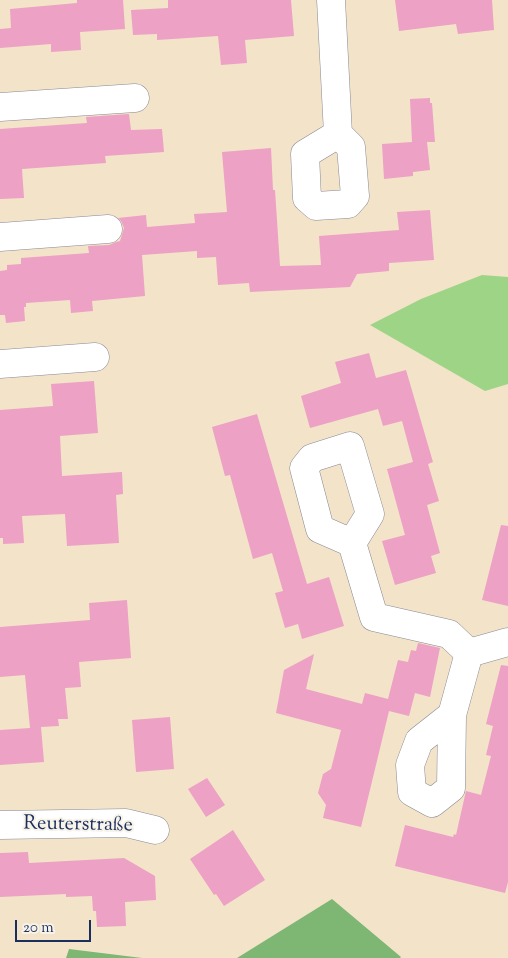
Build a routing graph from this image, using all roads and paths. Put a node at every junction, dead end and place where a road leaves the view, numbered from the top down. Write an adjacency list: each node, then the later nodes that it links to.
1 (330, 0): 4 (street)
2 (134, 98): 3 (street)
3 (0, 107)
4 (338, 134)
5 (108, 229): 6 (street)
6 (0, 237)
7 (95, 357): 8 (street)
8 (0, 364)
9 (352, 543): 11 (street)
10 (508, 642): 11 (street)
11 (469, 653): 12 (street)
12 (452, 715)
13 (0, 825): 14 (street, Reuterstraße)
14 (155, 830)

